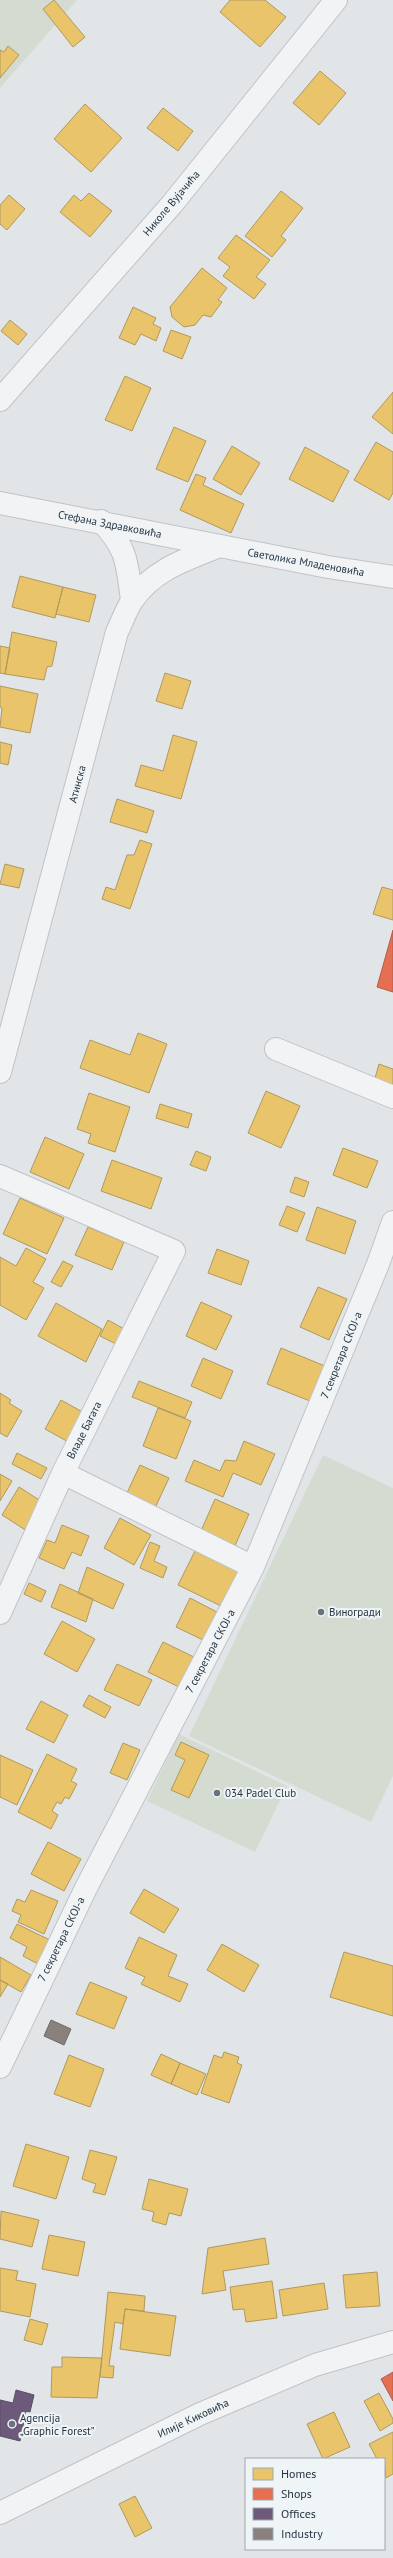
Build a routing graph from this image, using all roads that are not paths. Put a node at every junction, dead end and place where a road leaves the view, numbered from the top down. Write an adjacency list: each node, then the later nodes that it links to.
1 (336, 0): 2 (street, Николе Вујачића)
2 (0, 400)
3 (0, 503): 4 (street, Стефана Здравковића)
4 (102, 521): 5 (street, Стефана Здравковића); 7 (street)
5 (220, 546): 6 (street, Светолика Младеновића); 7 (street, Атинска)
6 (393, 577)
7 (132, 600): 9 (street, Атинска)
8 (276, 1049): 10 (street)
9 (0, 1072)
10 (393, 1097)
11 (0, 1176): 13 (street, Владе Багата)
12 (393, 1222): 14 (street, 7 секретара СКОЈ-а)
13 (63, 1473): 14 (street); 15 (street, Владе Багата)
14 (253, 1567): 16 (street, 7 секретара СКОЈ-а)
15 (0, 1612)
16 (0, 2067)
17 (393, 2342): 18 (street, Илије Киковића)
18 (0, 2513)

